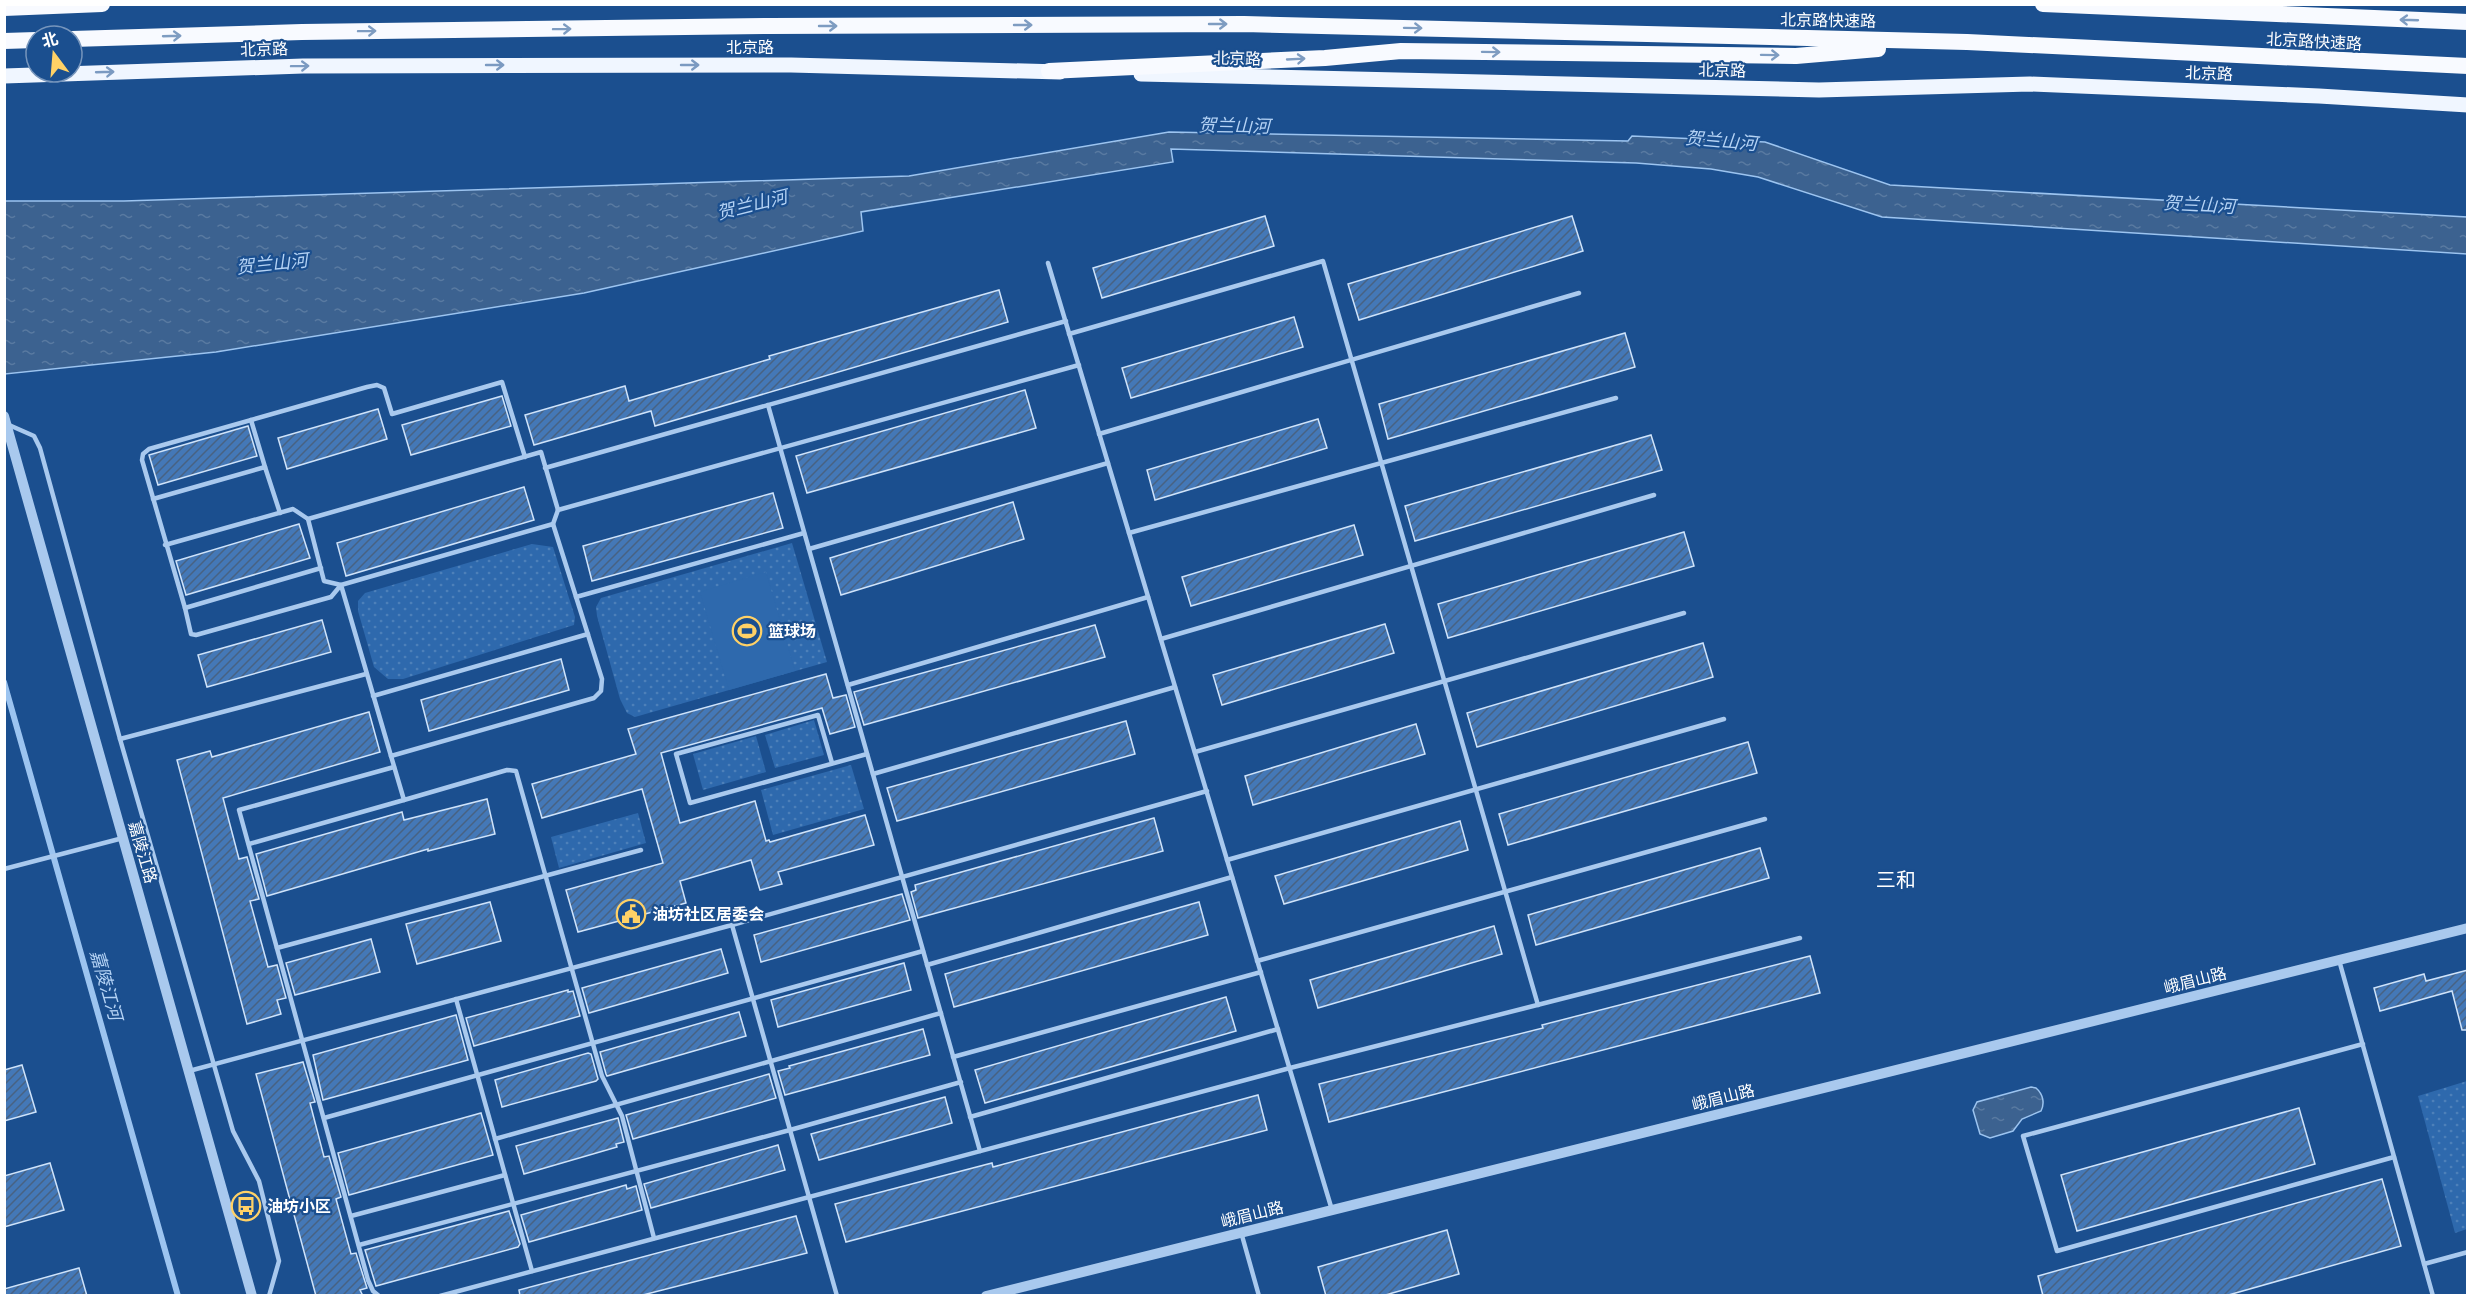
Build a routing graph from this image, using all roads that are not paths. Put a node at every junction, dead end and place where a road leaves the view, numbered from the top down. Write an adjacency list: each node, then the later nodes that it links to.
1 (102, 4): 4 (highway)
2 (2043, 4): 3 (highway, 北京路快速路)
3 (2073, 6): 5 (highway, 北京路快速路, one-way to 3)
4 (4, 8)
5 (2468, 22)
6 (84, 39): 9 (highway, 北京路快速路, one-way to 9)
7 (24, 40): 8 (highway)
8 (4, 41)
9 (1967, 42): 10 (highway, 北京路快速路); 11 (highway, one-way to 9)
10 (2468, 66)
11 (1049, 71): 12 (main road, 北京路, one-way to 11); 13 (main road, 北京路)
12 (4, 76)
13 (2468, 105)
14 (1048, 262): 16 (lane)
15 (1579, 293): 18 (lane)
16 (1065, 321): 17 (lane); 21 (lane)
17 (1069, 334): 18 (lane); 19 (lane)
18 (1351, 360): 24 (lane); 28 (lane)
19 (1079, 365): 24 (lane); 25 (lane)
20 (1616, 398): 28 (lane)
21 (768, 405): 25 (lane); 30 (lane)
22 (6, 420): 56 (lane); 67 (street, 嘉陵江路)
23 (251, 420): 26 (lane); 29 (lane); 32 (lane)
24 (1099, 434): 27 (lane)
25 (780, 448): 33 (lane); 37 (lane)
26 (525, 457): 30 (lane); 35 (lane)
27 (1108, 463): 38 (lane); 40 (lane)
28 (1381, 463): 38 (lane); 41 (lane)
29 (266, 467): 32 (lane); 34 (lane)
30 (545, 468): 33 (lane)
31 (1654, 495): 41 (lane)
32 (153, 499): 39 (lane)
33 (558, 510): 36 (lane)
34 (280, 513): 35 (lane); 39 (lane)
35 (308, 519): 42 (lane)
36 (553, 524): 43 (lane); 44 (lane)
37 (804, 533): 40 (lane); 44 (lane)
38 (1129, 533): 45 (lane)
39 (165, 545): 46 (lane)
40 (809, 549): 52 (lane)
41 (1410, 566): 49 (lane); 51 (lane)
42 (321, 568): 43 (lane); 46 (lane)
43 (341, 585): 46 (lane); 50 (lane)
44 (576, 597): 48 (lane)
45 (1148, 597): 49 (lane); 52 (lane)
46 (185, 608)
47 (1684, 613): 51 (lane)
48 (588, 634): 54 (lane); 59 (lane)
49 (1161, 639): 53 (lane)
50 (366, 674): 54 (lane); 56 (lane)
51 (1444, 681): 57 (lane); 63 (lane)
52 (848, 685): 58 (lane)
53 (1175, 687): 57 (lane); 62 (lane)
54 (373, 696): 59 (lane)
55 (1724, 719): 63 (lane)
56 (120, 739): 96 (lane)
57 (1195, 752): 64 (lane)
58 (867, 754): 60 (lane); 62 (lane)
59 (390, 756): 61 (lane)
60 (832, 764): 60 (lane)
61 (394, 767): 65 (lane); 68 (lane)
62 (873, 774): 73 (lane)
63 (1475, 789): 70 (lane); 75 (lane)
64 (1207, 791): 70 (lane); 73 (lane)
65 (404, 800): 68 (lane); 72 (lane)
66 (1766, 819): 75 (lane)
67 (123, 838): 71 (lane); 98 (street, 嘉陵江路)
68 (249, 844): 79 (lane)
69 (641, 850): 72 (lane)
70 (1227, 860): 74 (lane)
71 (7, 869)
72 (545, 875): 79 (lane); 84 (lane)
73 (903, 877): 76 (lane); 80 (lane)
74 (1232, 877): 82 (lane); 83 (lane)
75 (1504, 892): 82 (lane); 88 (lane)
76 (732, 925): 84 (lane); 87 (lane)
77 (2468, 928): 81 (street, 峨眉山路)
78 (1800, 938): 88 (lane)
79 (277, 948): 91 (lane)
80 (923, 951): 83 (lane); 87 (lane)
81 (2339, 960): 93 (lane); 112 (street, 峨眉山路)
82 (1257, 961): 85 (lane)
83 (927, 965): 89 (lane)
84 (570, 969): 86 (lane); 92 (lane)
85 (1261, 972): 90 (lane); 94 (lane)
86 (456, 999): 91 (lane); 99 (lane)
87 (753, 1000): 92 (lane); 95 (lane)
88 (1538, 1005): 97 (lane)
89 (941, 1013): 94 (lane); 95 (lane)
90 (1278, 1029): 97 (lane); 102 (lane)
91 (303, 1040): 96 (lane); 103 (lane)
92 (592, 1044): 99 (lane); 101 (lane)
93 (2363, 1044): 107 (lane); 107 (lane)
94 (953, 1057): 100 (lane)
95 (770, 1062): 101 (lane); 104 (lane)
96 (213, 1064): 98 (lane); 122 (lane)
97 (1290, 1068): 106 (lane); 112 (lane)
98 (189, 1071): 121 (street, 嘉陵江路)
99 (478, 1076): 103 (lane); 105 (lane)
100 (961, 1082): 102 (lane); 104 (lane)
101 (616, 1105): 105 (lane); 108 (lane)
102 (970, 1117): 106 (lane)
103 (324, 1118): 113 (lane)
104 (790, 1130): 108 (lane); 110 (lane)
105 (495, 1139): 109 (lane)
106 (980, 1151): 110 (lane)
107 (2394, 1156): 118 (lane)
108 (637, 1171): 111 (lane); 115 (lane)
109 (505, 1175): 111 (lane); 113 (lane)
110 (809, 1197): 115 (lane); 125 (lane)
111 (513, 1204): 116 (lane); 119 (lane)
112 (1332, 1210): 114 (street, 峨眉山路)
113 (351, 1216): 116 (lane)
114 (1241, 1232): 126 (street, 峨眉山路); 127 (lane)
115 (654, 1238): 119 (lane)
116 (359, 1245): 123 (lane)
117 (2468, 1252): 118 (lane)
118 (2424, 1264): 120 (lane)
119 (532, 1271): 124 (lane)
120 (2431, 1295)
121 (252, 1296)
122 (269, 1296)
123 (379, 1296)
124 (440, 1296)
125 (837, 1296)
126 (986, 1296)
127 (1259, 1296)

